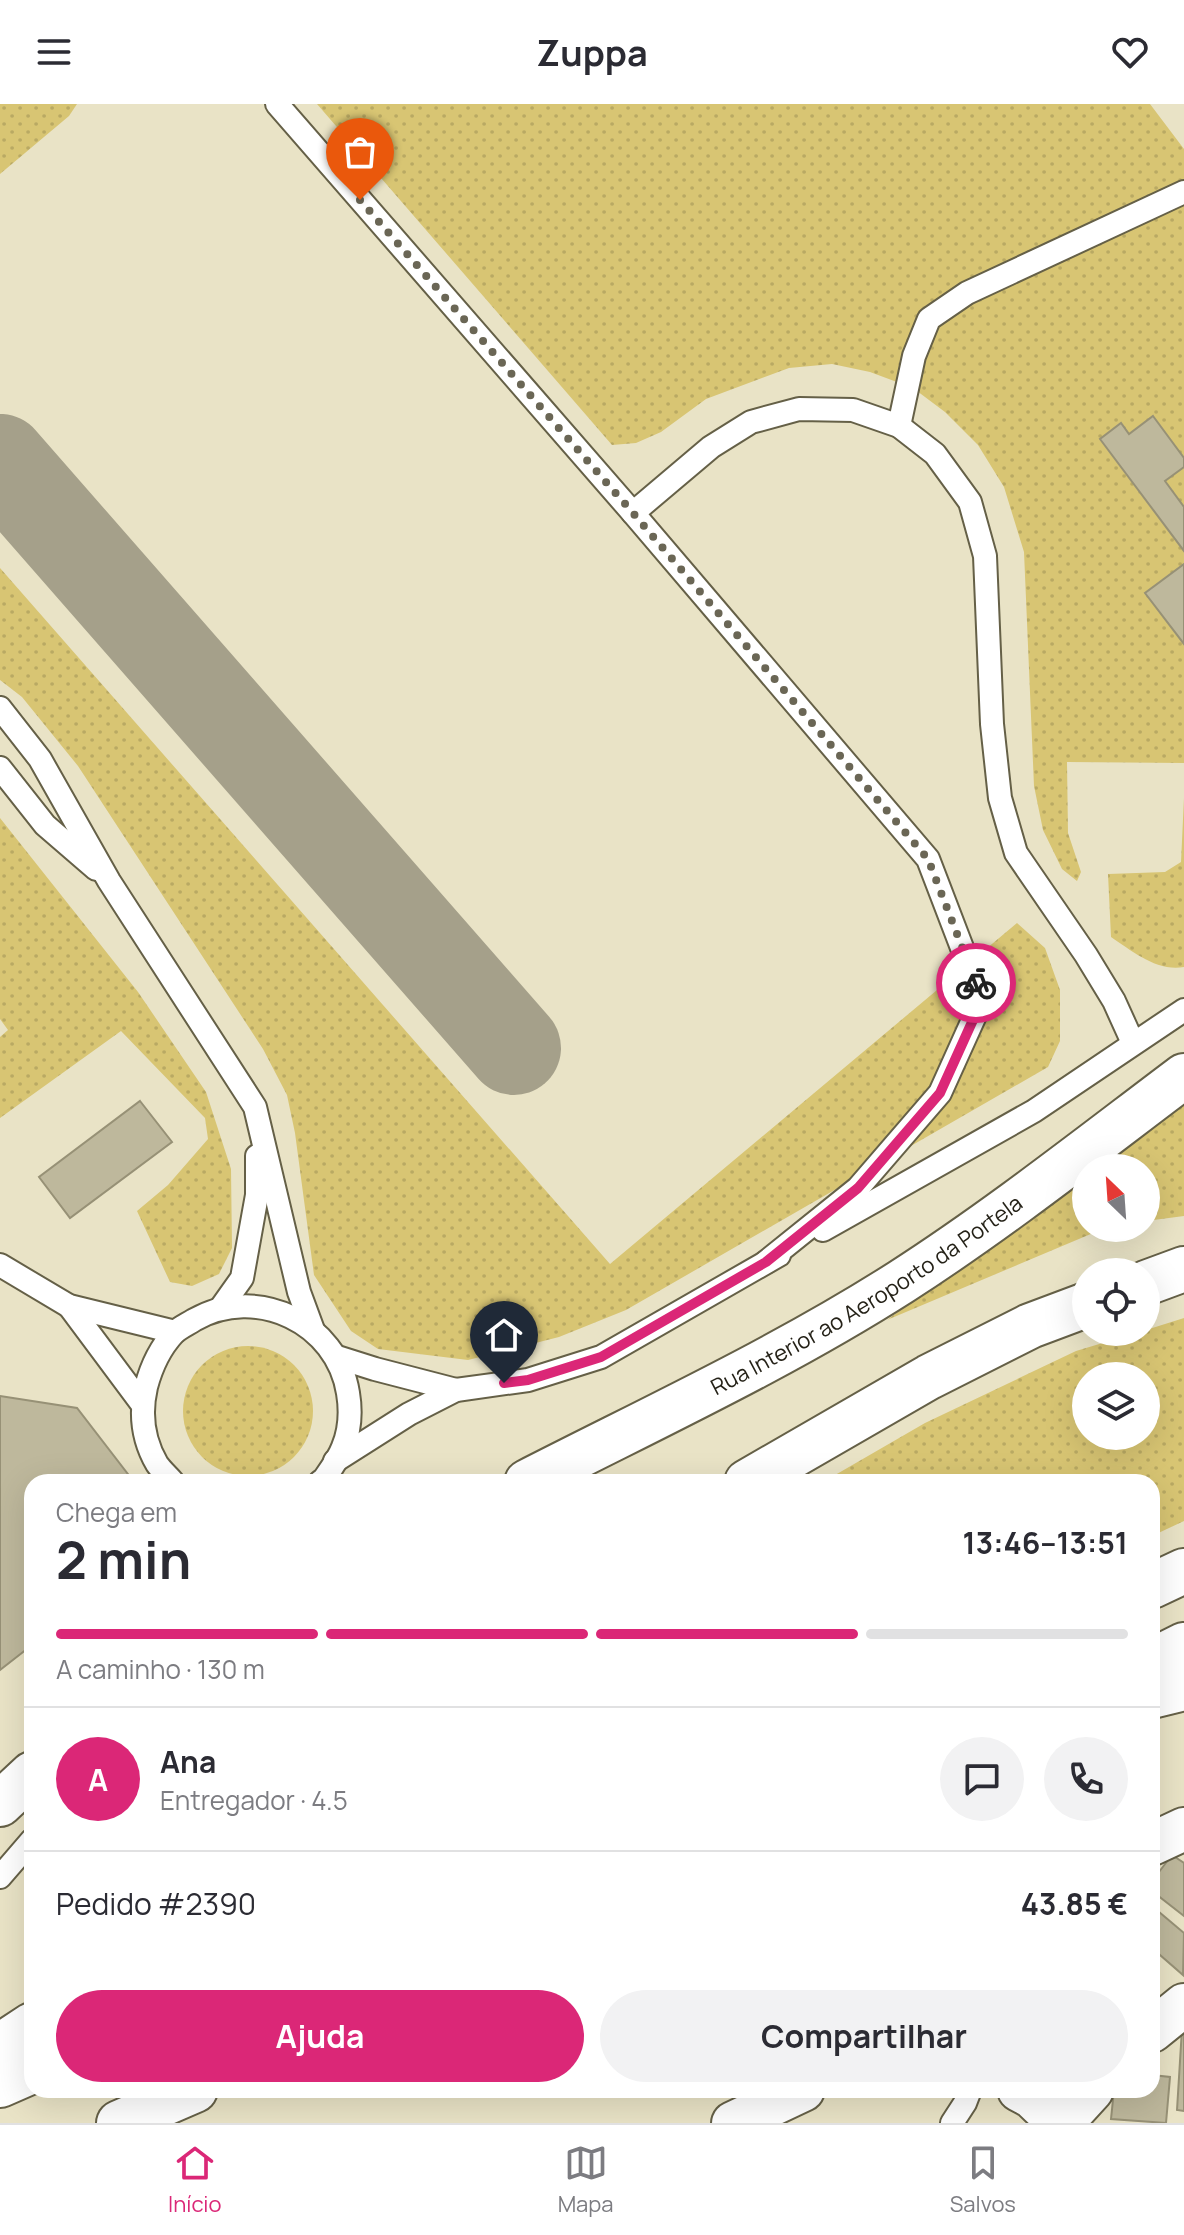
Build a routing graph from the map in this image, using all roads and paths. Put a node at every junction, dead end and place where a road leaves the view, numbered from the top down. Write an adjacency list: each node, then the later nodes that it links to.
1 (277, 104): 4 (lane)
2 (1184, 192): 3 (lane)
3 (899, 426): 4 (lane); 9 (lane)
4 (633, 513): 12 (lane)
5 (0, 708): 7 (lane)
6 (0, 768): 7 (lane)
7 (109, 881): 11 (lane)
8 (1184, 1010): 9 (lane)
9 (1133, 1043): 12 (lane)
10 (1184, 1076): 27 (main road, Rua Interior ao Aeroporto da Portela)
11 (255, 1107): 17 (lane); 19 (lane)
12 (766, 1262): 22 (lane)
13 (0, 1265): 16 (lane)
14 (1184, 1269): 15 (main road)
15 (1160, 1278)
16 (69, 1306): 20 (lane); 23 (lane)
17 (220, 1309): 19 (lane); 20 (lane)
18 (1072, 1310): 28 (main road)
19 (313, 1330): 21 (lane)
20 (175, 1332): 23 (lane)
21 (337, 1357): 22 (lane); 24 (lane)
22 (456, 1390): 24 (lane)
23 (142, 1404): 25 (lane)
24 (335, 1461): 26 (lane)
25 (158, 1473)
26 (327, 1474)
27 (543, 1474)
28 (761, 1474)
29 (1184, 1571): 30 (main road)
30 (1160, 1582)
31 (1184, 1645): 32 (main road)
32 (1160, 1657)
33 (1184, 1688): 34 (main road)
34 (1160, 1694)
35 (24, 1776): 37 (main road)
36 (24, 1780): 38 (main road)
37 (0, 1788)
38 (0, 1804)
39 (1184, 1829): 40 (street)
40 (1160, 1840)
41 (24, 1849): 42 (lane)
42 (0, 1877)
43 (1184, 2005): 44 (street)
44 (1160, 2024)
45 (24, 2030): 46 (main road)
46 (0, 2046)
47 (24, 2074): 48 (main road)
48 (0, 2085)
49 (177, 2098): 54 (main road)
50 (786, 2098): 55 (street)
51 (967, 2098): 56 (lane)
52 (1033, 2098): 57 (street)
53 (1084, 2098): 57 (street)
54 (119, 2123)
55 (733, 2123)
56 (952, 2123)
57 (1061, 2123)

